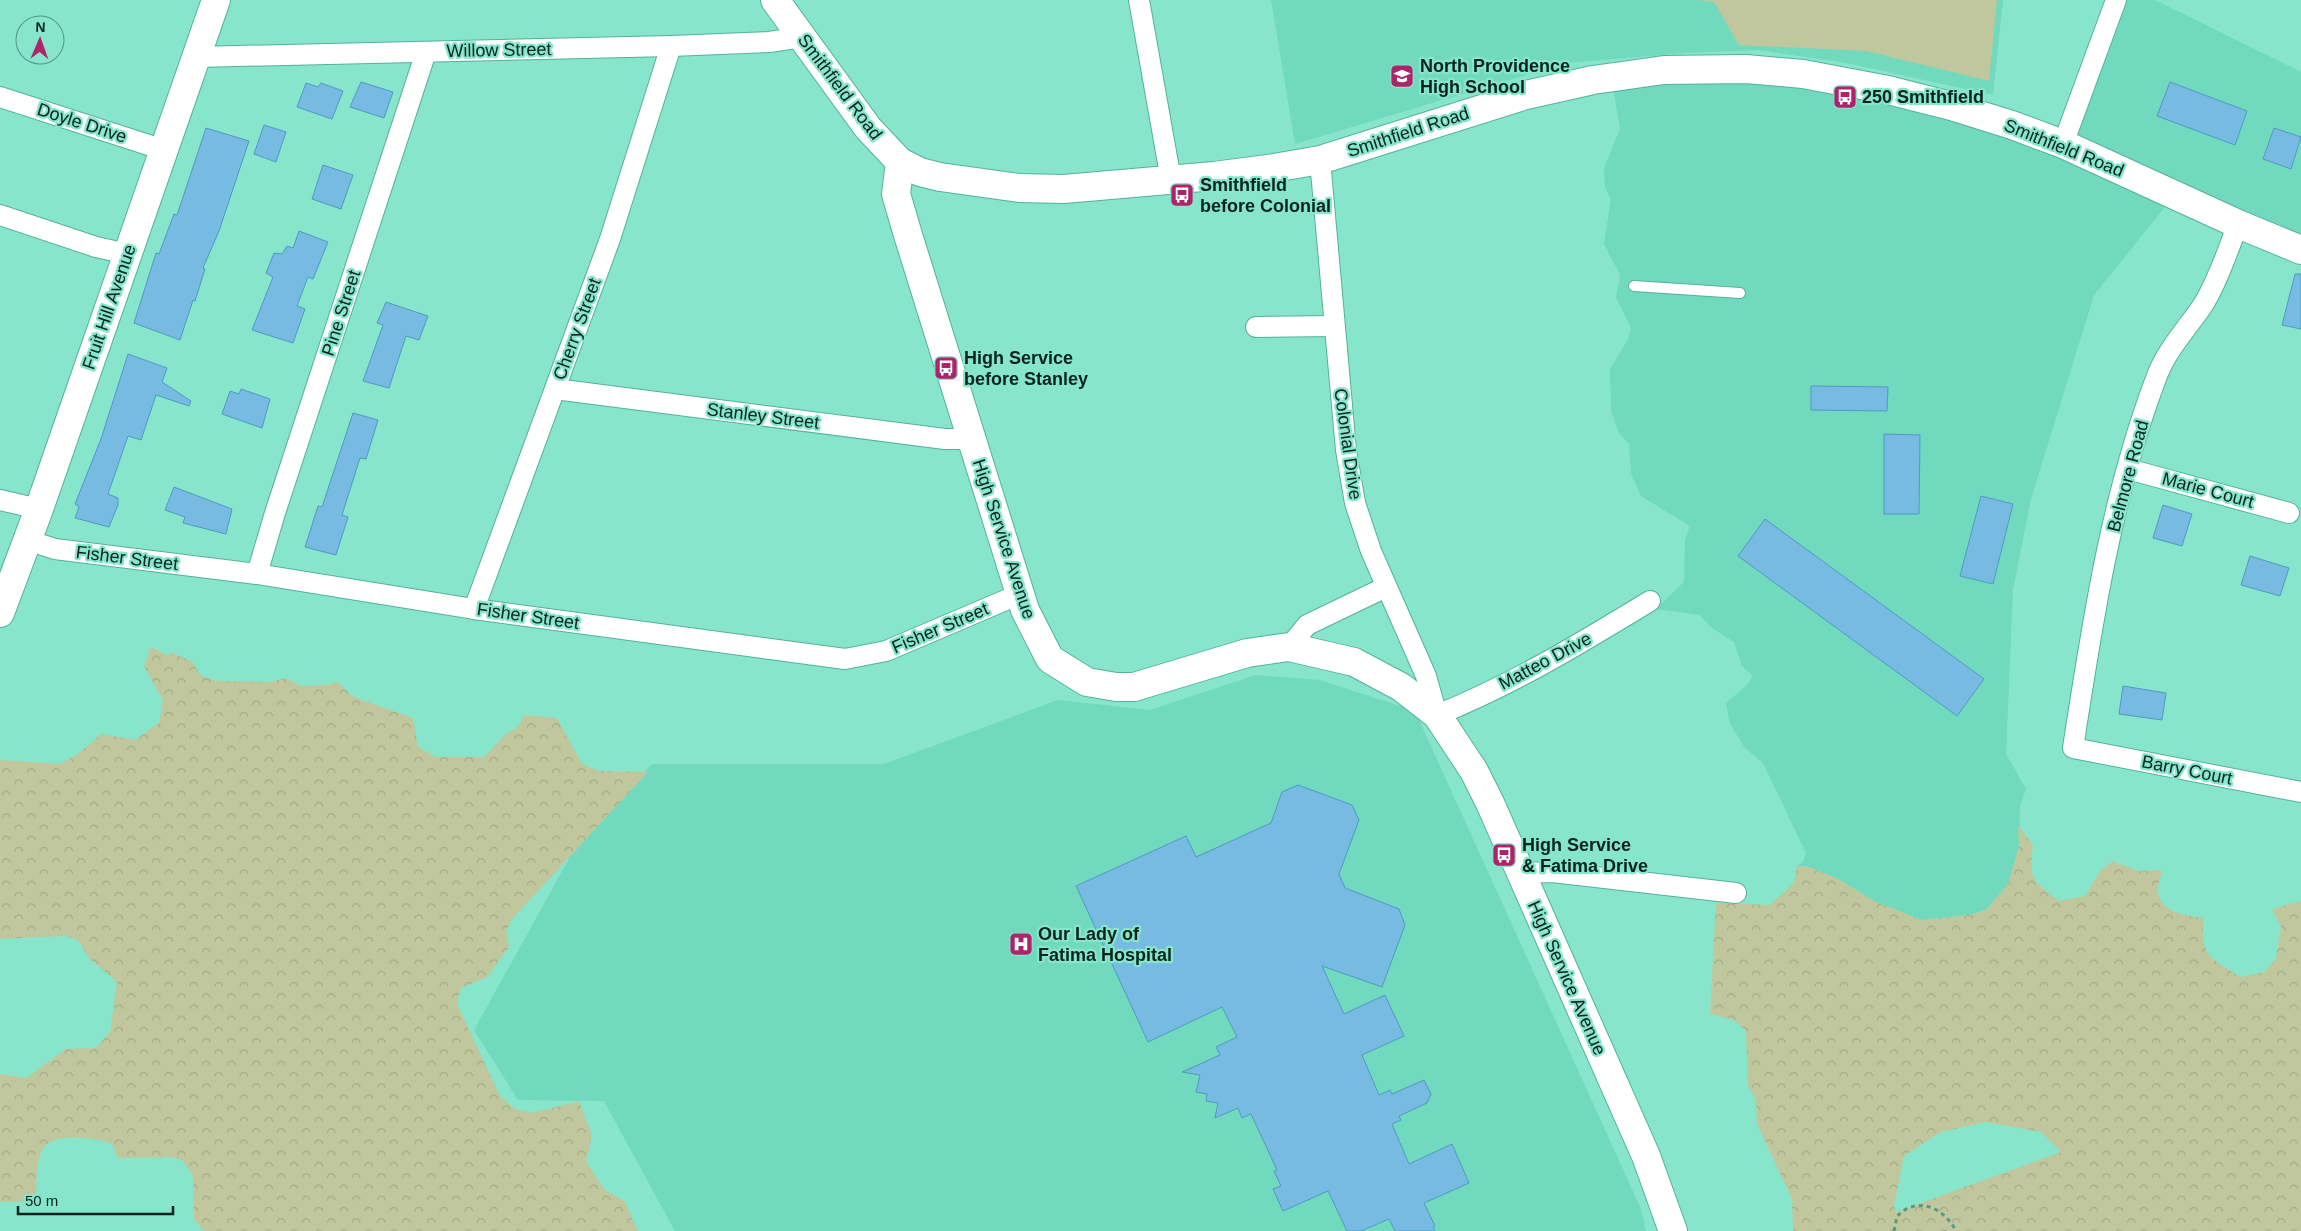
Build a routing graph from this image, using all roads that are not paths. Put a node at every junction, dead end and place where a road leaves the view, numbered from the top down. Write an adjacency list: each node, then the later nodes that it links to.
1 (216, 0): 8 (main road, Fruit Hill Avenue)
2 (775, 0): 5 (main road, Smithfield Road)
3 (1139, 0): 14 (street)
4 (2116, 0): 10 (street)
5 (802, 37): 6 (street, Willow Street); 13 (main road, Smithfield Road)
6 (672, 46): 7 (street, Willow Street); 23 (street, Cherry Street)
7 (426, 52): 8 (street, Willow Street); 30 (street, Pine Street)
8 (196, 57): 11 (main road, Fruit Hill Avenue)
9 (0, 97): 11 (street, Doyle Drive)
10 (2063, 144): 12 (main road, Smithfield Road); 16 (main road, Smithfield Road)
11 (164, 150): 18 (main road, Fruit Hill Avenue)
12 (1320, 160): 14 (main road, Smithfield Road); 21 (street, Colonial Drive)
13 (900, 162): 14 (main road, Smithfield Road); 24 (main road, High Service Avenue)
14 (1171, 180)
15 (0, 215): 18 (street)
16 (2238, 224): 17 (main road, Smithfield Road); 25 (street, Belmore Road)
17 (2299, 242)
18 (128, 254): 27 (main road, Fruit Hill Avenue)
19 (1634, 286): 20 (lane)
20 (1740, 293)
21 (1334, 326): 22 (street); 31 (street, Colonial Drive)
22 (1256, 327)
23 (555, 389): 24 (street, Stanley Street); 34 (street, Cherry Street)
24 (972, 439): 32 (main road, High Service Avenue)
25 (2128, 469): 28 (street, Marie Court); 38 (street, Belmore Road)
26 (0, 500): 27 (street)
27 (39, 509): 29 (main road, Fruit Hill Avenue)
28 (2289, 513)
29 (28, 540): 30 (street, Fisher Street); 35 (main road, Fruit Hill Avenue)
30 (256, 574): 34 (street, Fisher Street)
31 (1386, 587): 36 (street); 37 (street, Colonial Drive)
32 (1020, 594): 34 (street, Fisher Street); 36 (main road, High Service Avenue)
33 (1650, 601): 37 (street, Matteo Drive)
34 (474, 609)
35 (0, 613)
36 (1289, 647): 37 (main road, High Service Avenue)
37 (1437, 715): 40 (main road, High Service Avenue)
38 (2073, 748): 39 (street, Barry Court)
39 (2301, 792)
40 (1522, 873): 41 (street); 42 (main road, High Service Avenue)
41 (1736, 893)
42 (1673, 1231)

